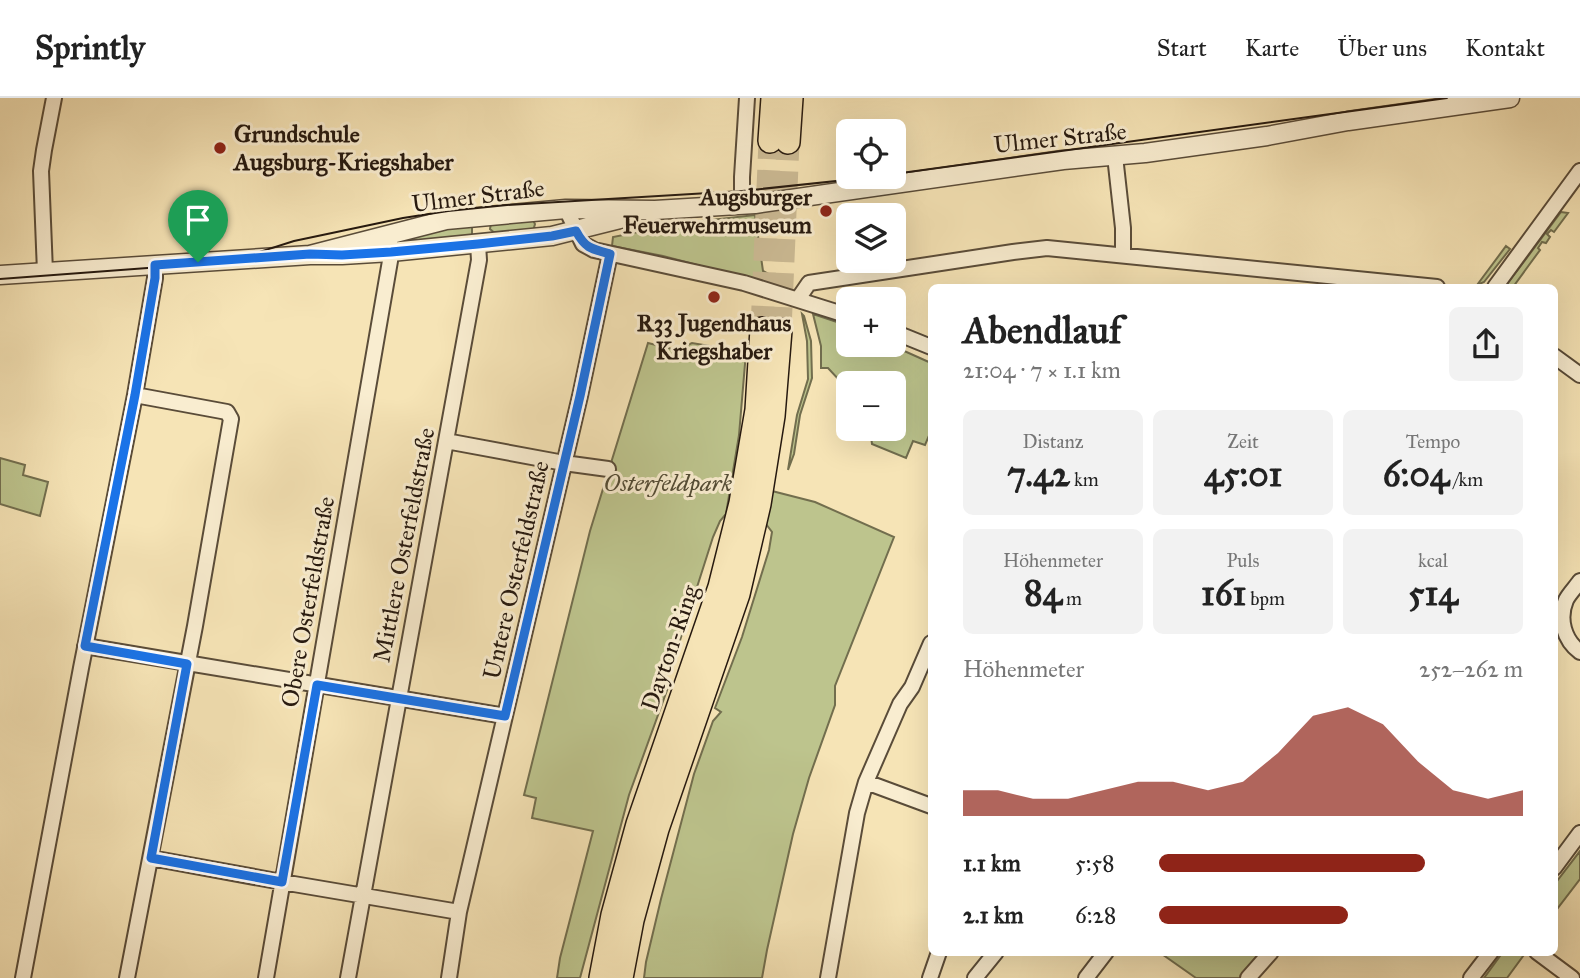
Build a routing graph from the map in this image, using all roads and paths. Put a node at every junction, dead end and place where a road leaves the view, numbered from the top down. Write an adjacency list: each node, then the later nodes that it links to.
1 (54, 98): 17 (street)
2 (747, 98): 8 (street)
3 (774, 98): 4 (highway)
4 (790, 98)
5 (1510, 98): 6 (street, Ulmer Straße)
6 (1115, 156): 8 (street, Ulmer Straße); 15 (street)
7 (1580, 171): 20 (street)
8 (742, 205): 10 (street, Ulmer Straße)
9 (566, 209): 10 (street, Ulmer Straße); 11 (street); 12 (street, Ulmer Straße)
10 (655, 210): 11 (street, Ulmer Straße)
11 (576, 231): 13 (street, Ulmer Straße); 14 (street)
12 (390, 243): 13 (street, Ulmer Straße); 16 (street, Ulmer Straße); 36 (street, Obere Osterfeldstraße)
13 (478, 244): 28 (street, Mittlere Osterfeldstraße)
14 (610, 254): 21 (street); 29 (street, Untere Osterfeldstraße)
15 (1124, 255): 19 (street); 21 (street)
16 (155, 265): 17 (street, Ulmer Straße); 27 (street)
17 (45, 272): 18 (street, Ulmer Straße)
18 (0, 275)
19 (1408, 284)
20 (1497, 284)
21 (798, 299): 22 (street)
22 (836, 312)
23 (906, 337): 24 (street)
24 (928, 346)
25 (1558, 359): 26 (street)
26 (1580, 375)
27 (135, 395): 32 (street); 35 (street)
28 (446, 440): 29 (street); 37 (street, Mittlere Osterfeldstraße)
29 (564, 463): 30 (street); 38 (street, Untere Osterfeldstraße)
30 (608, 469)
31 (1580, 582): 34 (street)
32 (85, 646): 35 (street); 53 (street)
33 (928, 650): 39 (street)
34 (1580, 652)
35 (187, 664): 36 (street); 42 (street)
36 (317, 685): 37 (street); 44 (street, Obere Osterfeldstraße)
37 (398, 698): 38 (street); 45 (street, Mittlere Osterfeldstraße)
38 (505, 716): 46 (street, Untere Osterfeldstraße)
39 (866, 782): 40 (street); 60 (street)
40 (928, 805)
41 (1580, 833): 43 (street)
42 (151, 858): 44 (street); 54 (street)
43 (1558, 863)
44 (282, 882): 45 (street); 55 (street, Obere Osterfeldstraße)
45 (363, 896): 46 (street); 56 (street, Mittlere Osterfeldstraße)
46 (460, 912): 57 (street, Untere Osterfeldstraße)
47 (938, 956): 61 (street)
48 (993, 956): 62 (street)
49 (1103, 956): 63 (street)
50 (1267, 956): 64 (street)
51 (1487, 956): 65 (street)
52 (1542, 956): 66 (street)
53 (23, 978)
54 (127, 978)
55 (266, 978)
56 (348, 978)
57 (449, 978)
58 (601, 978): 59 (highway, Dayton-Ring)
59 (621, 978)
60 (828, 978)
61 (930, 978)
62 (975, 978)
63 (1086, 978)
64 (1248, 978)
65 (1471, 978)
66 (1572, 978)

